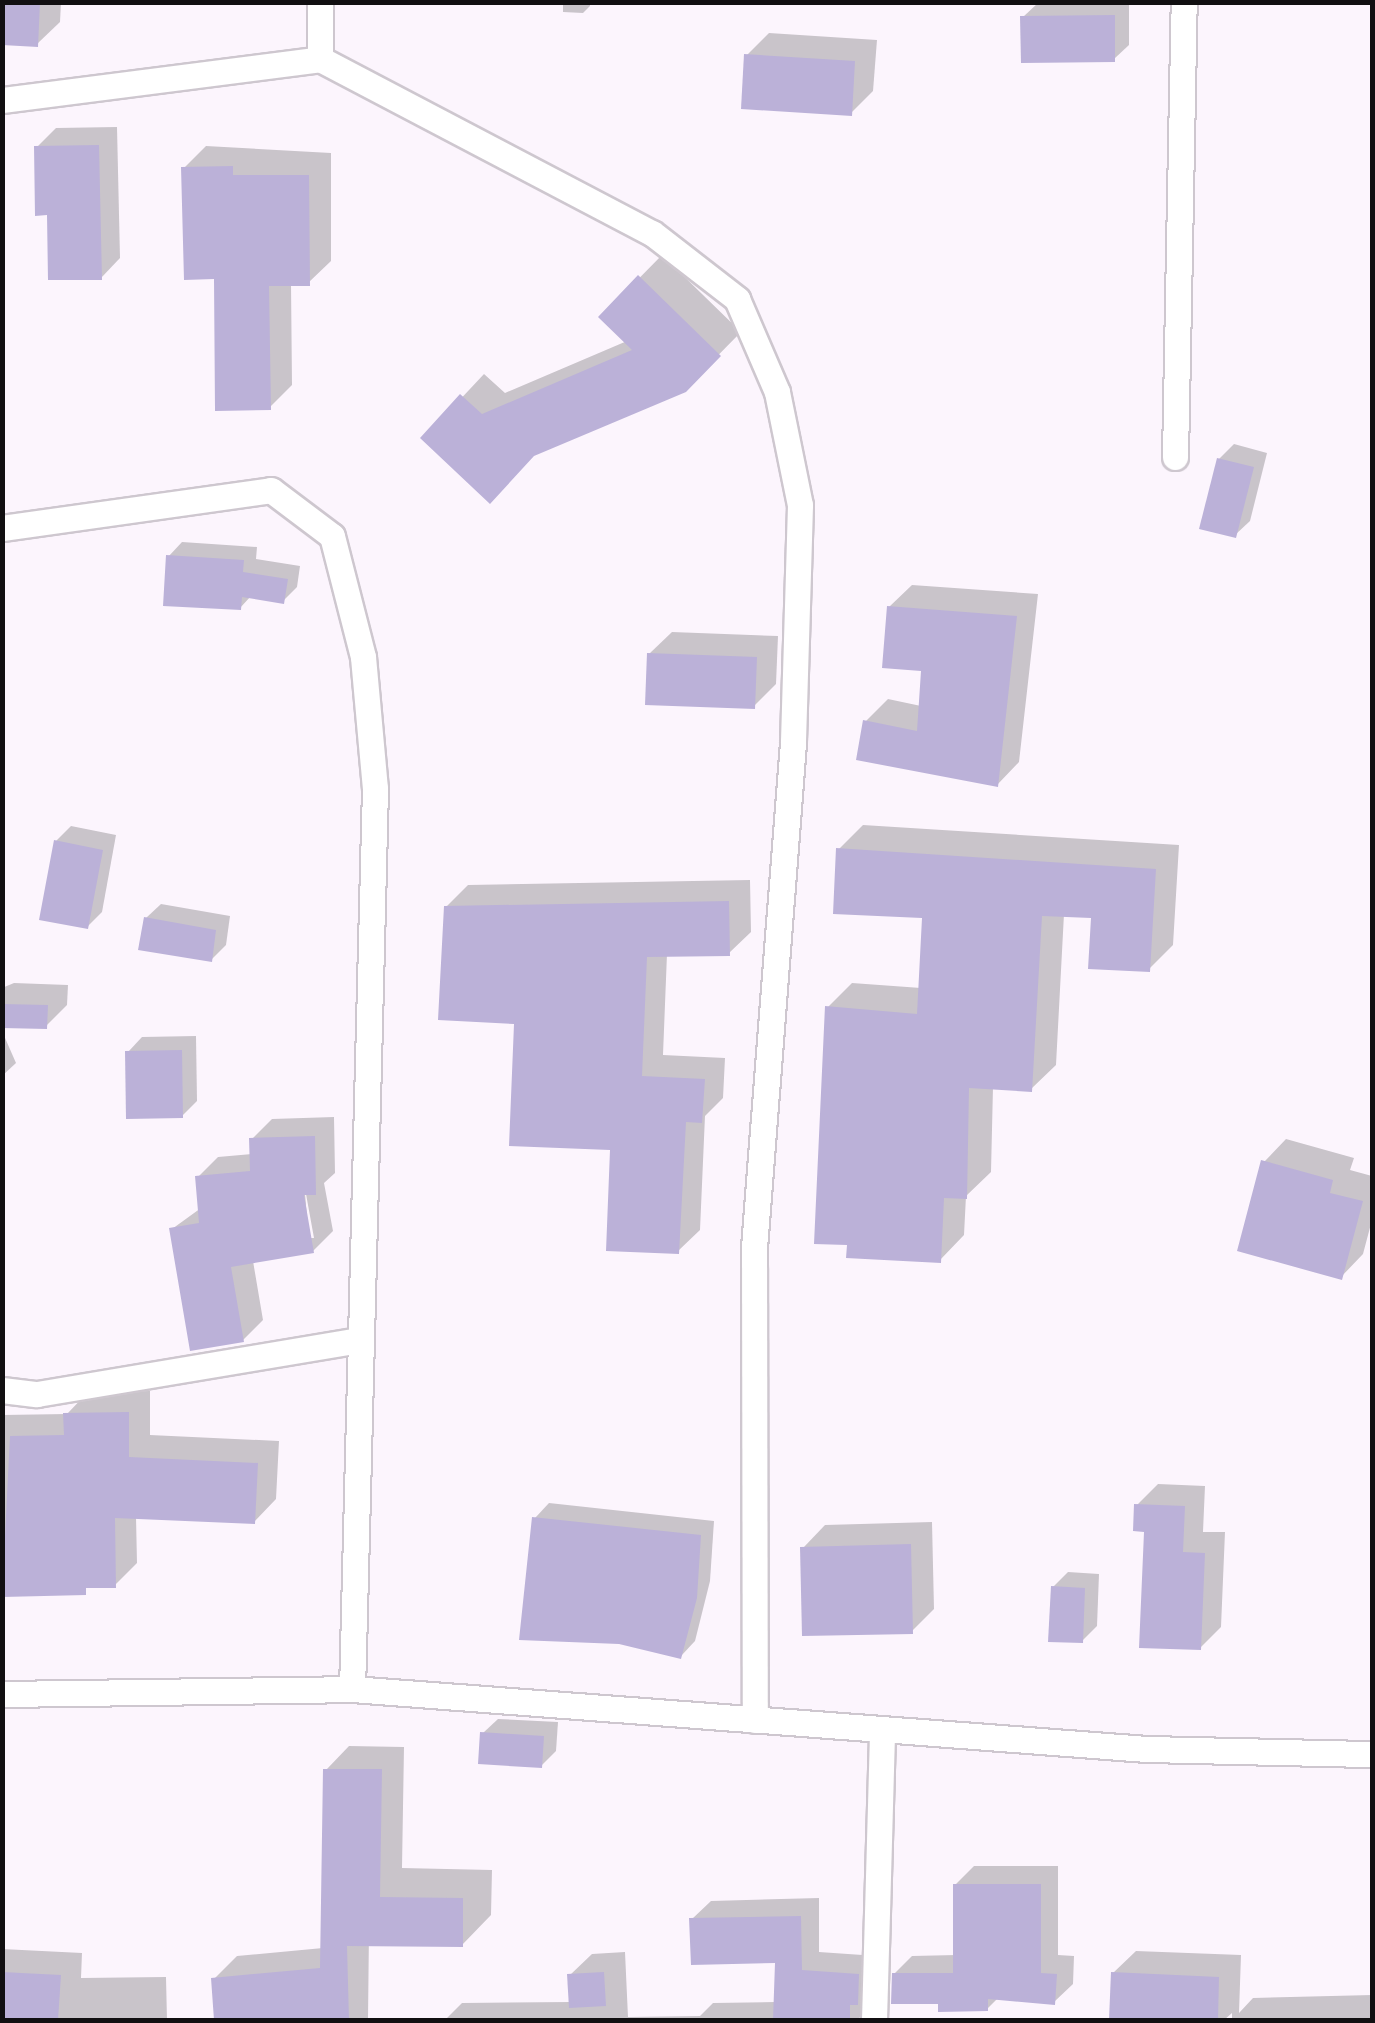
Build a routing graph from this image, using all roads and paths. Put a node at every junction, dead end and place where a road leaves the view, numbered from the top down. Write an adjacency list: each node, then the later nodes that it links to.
1 (320, 2): 3 (street)
2 (1184, 2): 5 (street)
3 (320, 59): 4 (street); 11 (street)
4 (2, 100)
5 (1176, 456)
6 (2, 528): 7 (street)
7 (360, 1340): 8 (street); 9 (street)
8 (2, 1390)
9 (352, 1689): 10 (street); 11 (street)
10 (2, 1694)
11 (756, 1720): 12 (street)
12 (882, 1729): 13 (street); 14 (street)
13 (1372, 1754)
14 (874, 2020)

